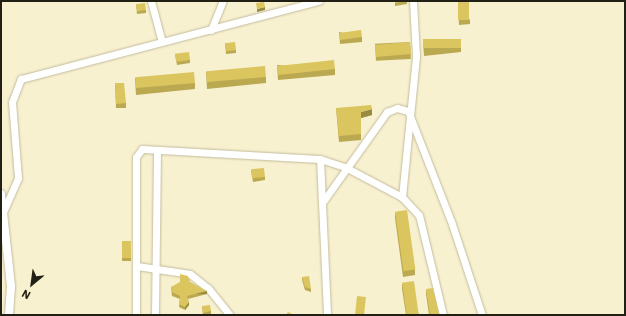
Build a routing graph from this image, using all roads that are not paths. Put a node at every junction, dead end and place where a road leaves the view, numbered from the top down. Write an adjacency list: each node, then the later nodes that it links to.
1 (150, 1): 6 (street)
2 (222, 1): 5 (street)
3 (319, 1): 5 (street)
4 (413, 1): 7 (street)
5 (211, 30): 6 (street)
6 (162, 42): 14 (street)
7 (408, 111): 10 (street); 12 (street); 23 (street)
8 (157, 150): 9 (street); 15 (street); 16 (street)
9 (320, 159): 10 (street); 13 (street)
10 (345, 167): 12 (street); 13 (street)
11 (1, 194): 14 (main road)
12 (402, 197): 22 (street)
13 (322, 203): 21 (street)
14 (3, 212): 17 (main road)
15 (138, 266): 16 (street); 18 (street)
16 (155, 266): 19 (street); 20 (street)
17 (9, 315)
18 (136, 315)
19 (155, 315)
20 (230, 315)
21 (327, 315)
22 (443, 315)
23 (482, 315)

